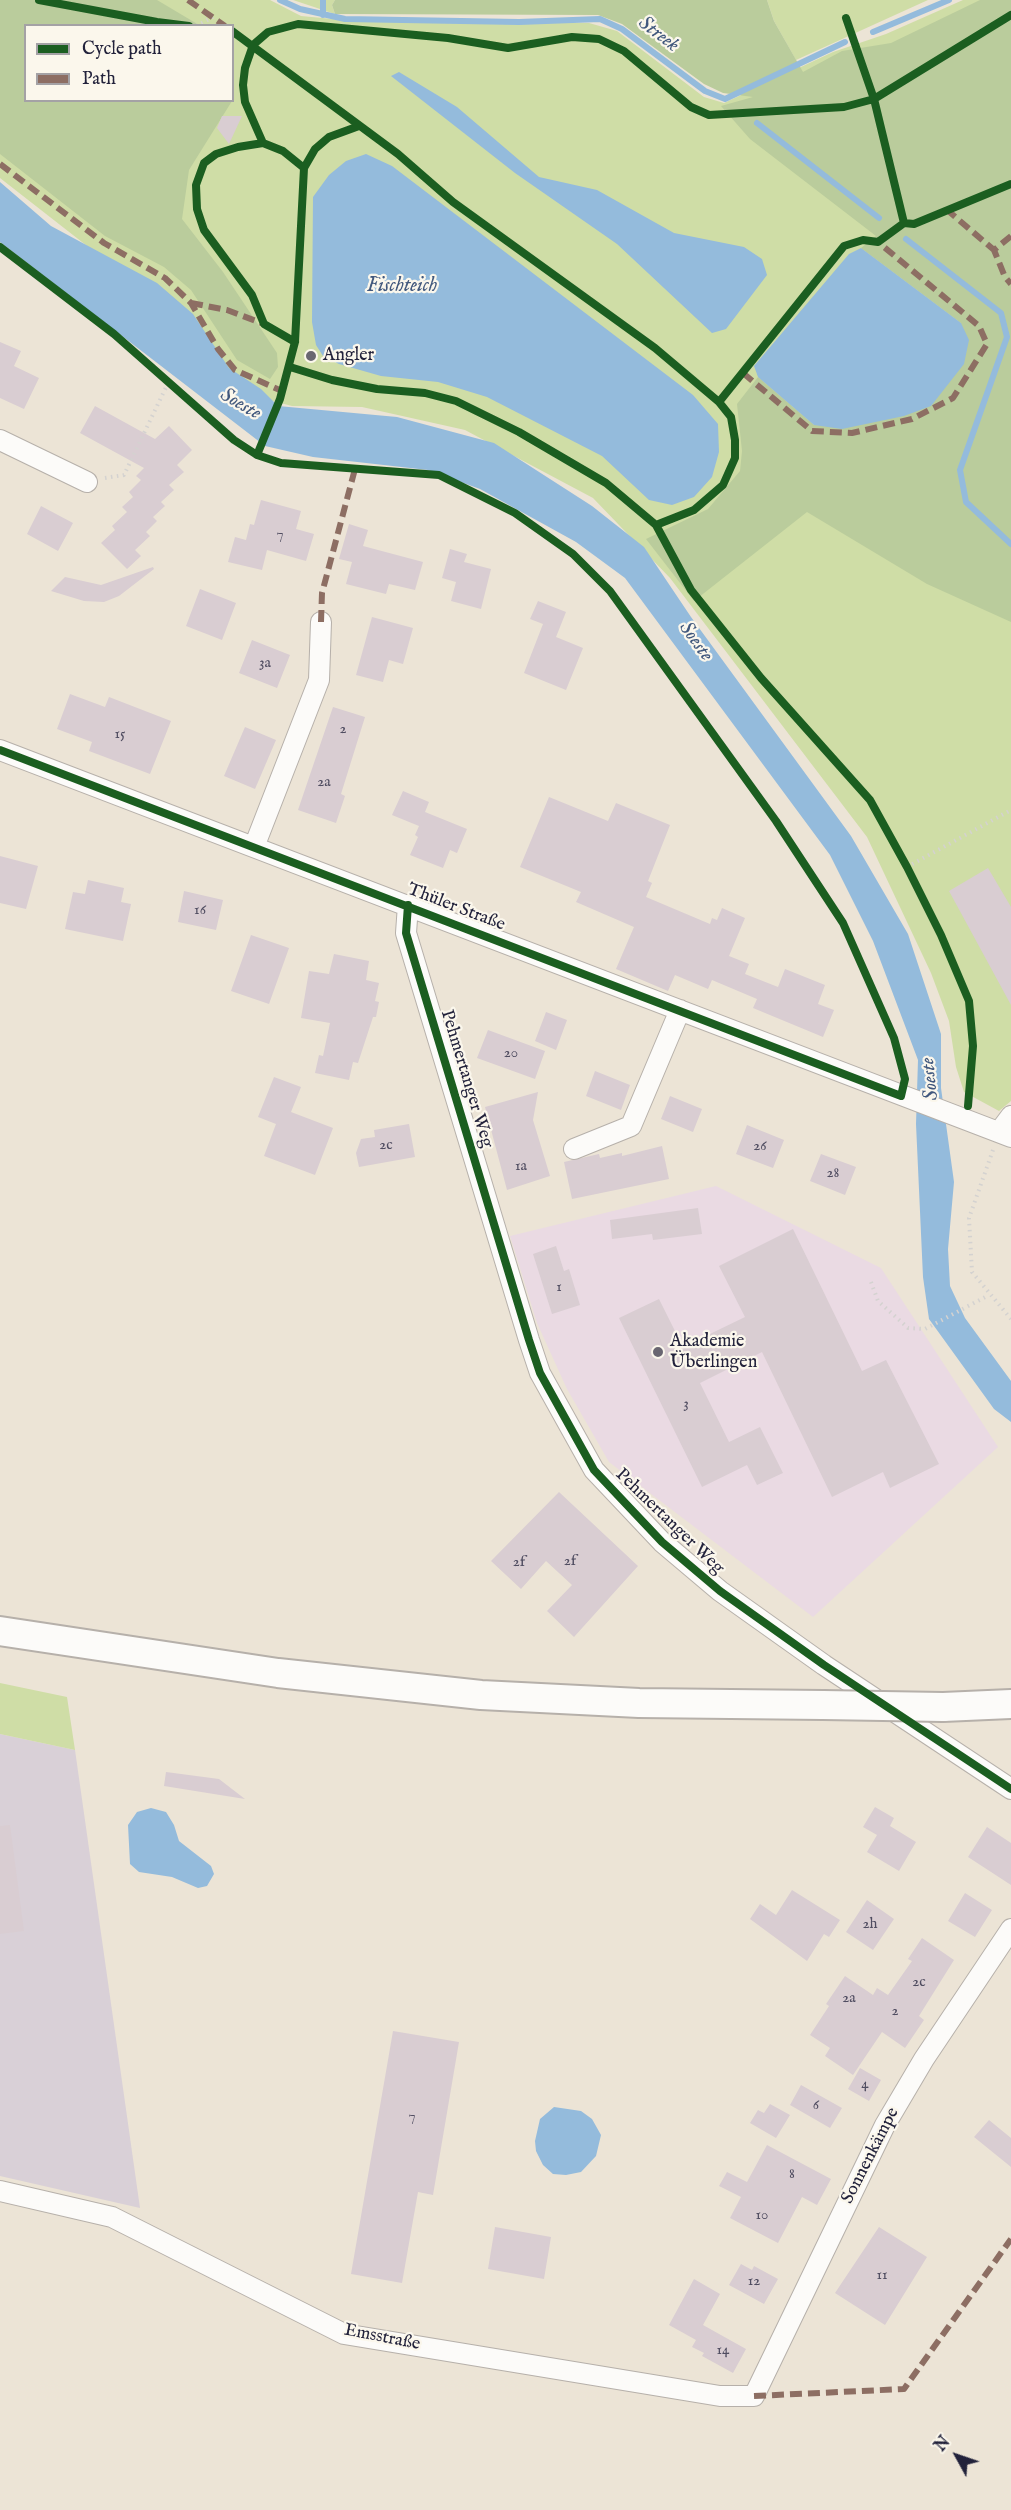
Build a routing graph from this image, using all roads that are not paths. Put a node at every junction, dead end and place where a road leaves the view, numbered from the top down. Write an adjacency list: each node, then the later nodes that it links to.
1 (0, 440): 2 (street)
2 (87, 482)
3 (321, 622): 5 (street)
4 (0, 750): 5 (street, Thüler Straße)
5 (254, 847): 6 (street, Thüler Straße)
6 (408, 905): 7 (street, Thüler Straße); 13 (street, Pehmertanger Weg)
7 (680, 1010): 9 (street, Thüler Straße); 10 (street)
8 (1011, 1116): 9 (street)
9 (1005, 1134)
10 (574, 1149)
11 (0, 1631): 12 (highway, bridge)
12 (1011, 1704)
13 (1011, 1789)
14 (1011, 1929): 16 (street, Sonnenkämpe)
15 (0, 2191): 16 (street, Emsstraße)
16 (754, 2396)

